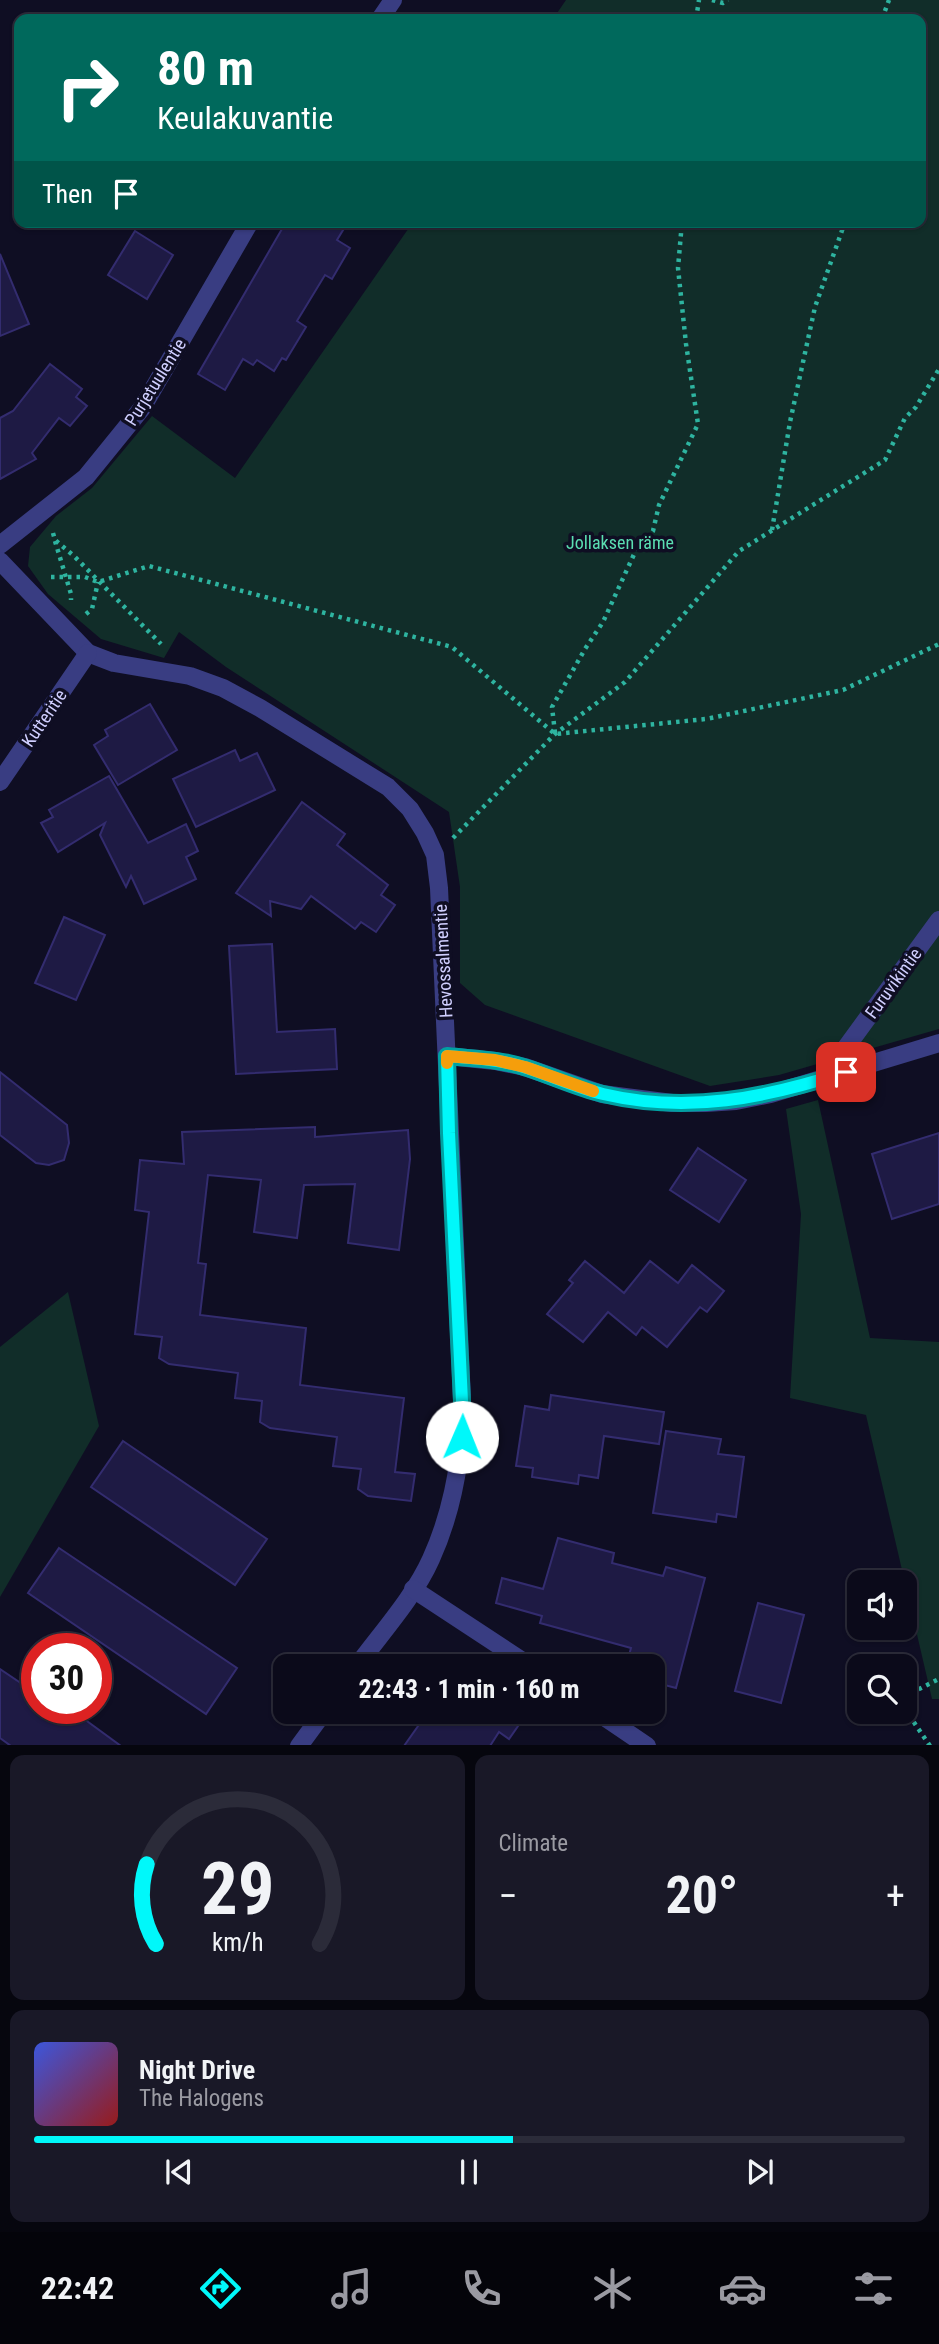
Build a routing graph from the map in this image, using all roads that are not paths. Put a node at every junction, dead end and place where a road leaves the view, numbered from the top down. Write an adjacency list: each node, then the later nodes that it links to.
1 (247, 228): 2 (street, Purjetuulentie)
2 (0, 545)
3 (0, 561): 4 (street)
4 (88, 653): 5 (street, Kutteritie); 8 (street, Hevossalmentie)
5 (0, 782)
6 (939, 920): 9 (street, Furuvikintie)
7 (939, 1043): 9 (street)
8 (447, 1056): 9 (street); 10 (street, Hevossalmentie)
9 (823, 1080)
10 (413, 1589): 11 (street, Hevossalmentie); 12 (street)
11 (366, 1654)
12 (512, 1654)
13 (315, 1724): 15 (street)
14 (615, 1724): 16 (street)
15 (299, 1745)
16 (647, 1745)

